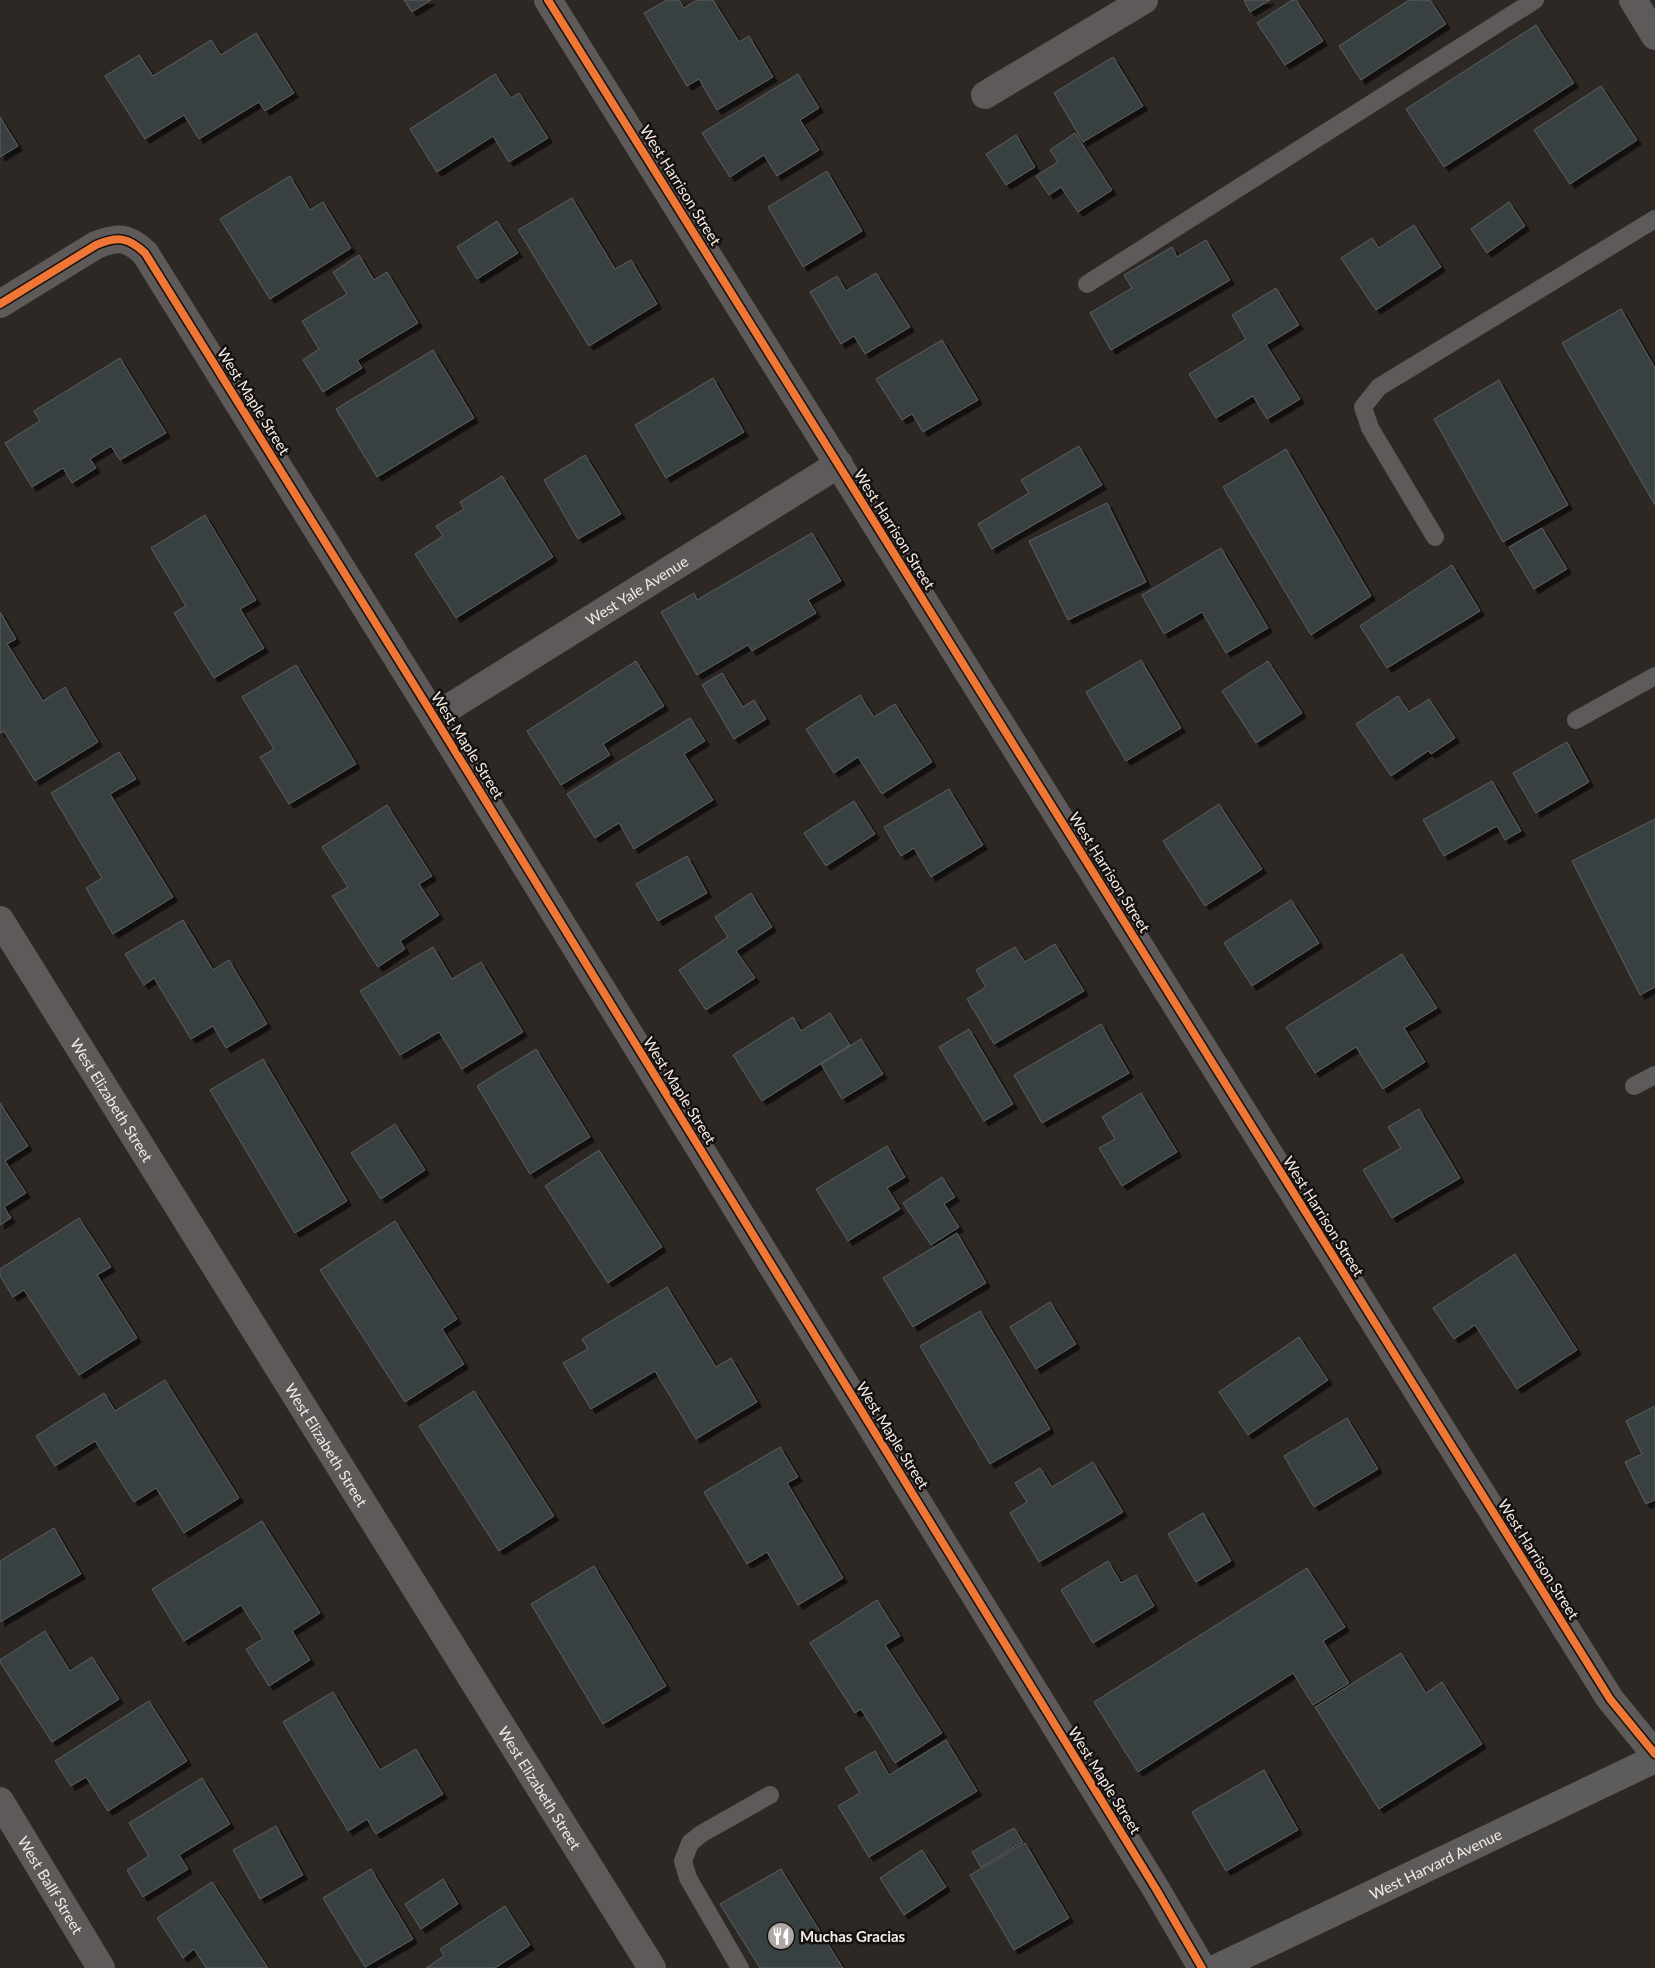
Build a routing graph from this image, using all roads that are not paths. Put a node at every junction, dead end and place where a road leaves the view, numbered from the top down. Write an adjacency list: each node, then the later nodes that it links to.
1 (548, 0): 10 (street, West Harrison Street)
2 (1144, 0): 6 (street)
3 (1535, 0): 8 (lane)
4 (1633, 0): 5 (street)
5 (1655, 36)
6 (985, 95)
7 (1655, 219): 11 (lane)
8 (1087, 284)
9 (0, 304): 13 (street, West Maple Street)
10 (839, 464): 13 (street, West Yale Avenue); 18 (street, West Harrison Street)
11 (1435, 537)
12 (1655, 676): 14 (lane)
13 (434, 716): 25 (street, West Maple Street)
14 (1576, 720)
15 (0, 920): 23 (street, West Elizabeth Street)
16 (1655, 1075): 17 (lane)
17 (1634, 1086)
18 (1655, 1754)
19 (1655, 1759): 26 (main road, West Harvard Avenue)
20 (770, 1795): 24 (lane)
21 (0, 1801): 22 (street, West Ballf Street)
22 (101, 1968)
23 (652, 1968)
24 (740, 1968)
25 (1202, 1968)
26 (1217, 1968)

